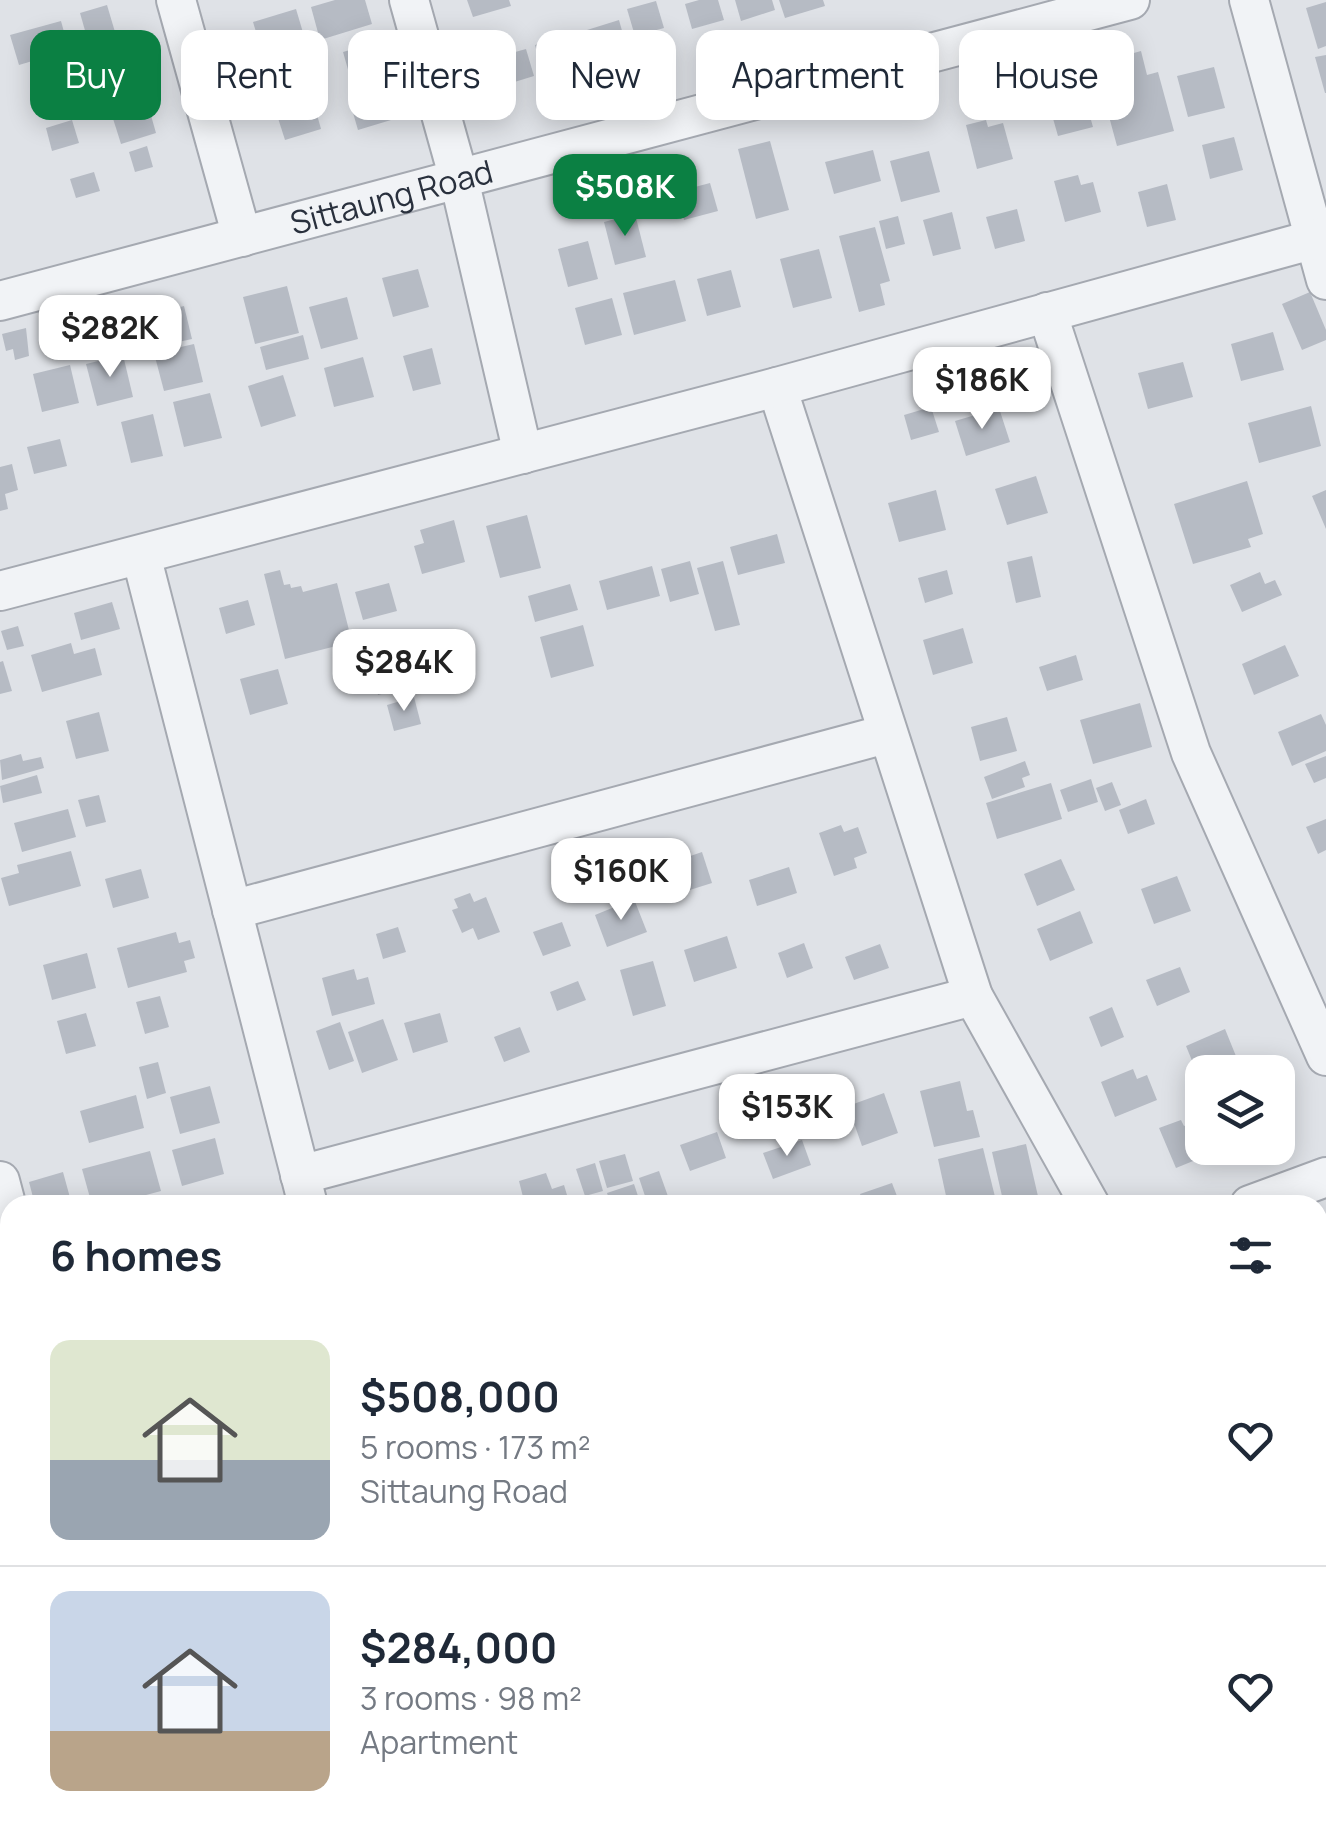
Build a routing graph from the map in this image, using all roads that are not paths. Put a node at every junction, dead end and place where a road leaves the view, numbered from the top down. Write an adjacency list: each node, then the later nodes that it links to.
1 (176, 0): 7 (street)
2 (409, 0): 6 (street)
3 (1130, 0): 5 (street, Sittaung Road)
4 (1249, 0): 8 (street)
5 (1022, 14): 6 (street, Sittaung Road)
6 (459, 179): 7 (street, Sittaung Road); 13 (street)
7 (242, 236): 10 (street, Sittaung Road)
8 (1320, 238): 9 (street); 11 (street)
9 (1326, 280)
10 (2, 292)
11 (1047, 312): 12 (street); 19 (street)
12 (776, 387): 13 (street); 16 (street)
13 (522, 454): 14 (street)
14 (142, 555): 15 (street); 17 (street)
15 (0, 592)
16 (886, 734): 17 (street); 18 (street)
17 (232, 910): 21 (street)
18 (972, 996): 21 (street); 22 (street)
19 (1326, 1056)
20 (1326, 1177): 23 (street)
21 (304, 1190)
22 (1084, 1195)
23 (1277, 1195)

